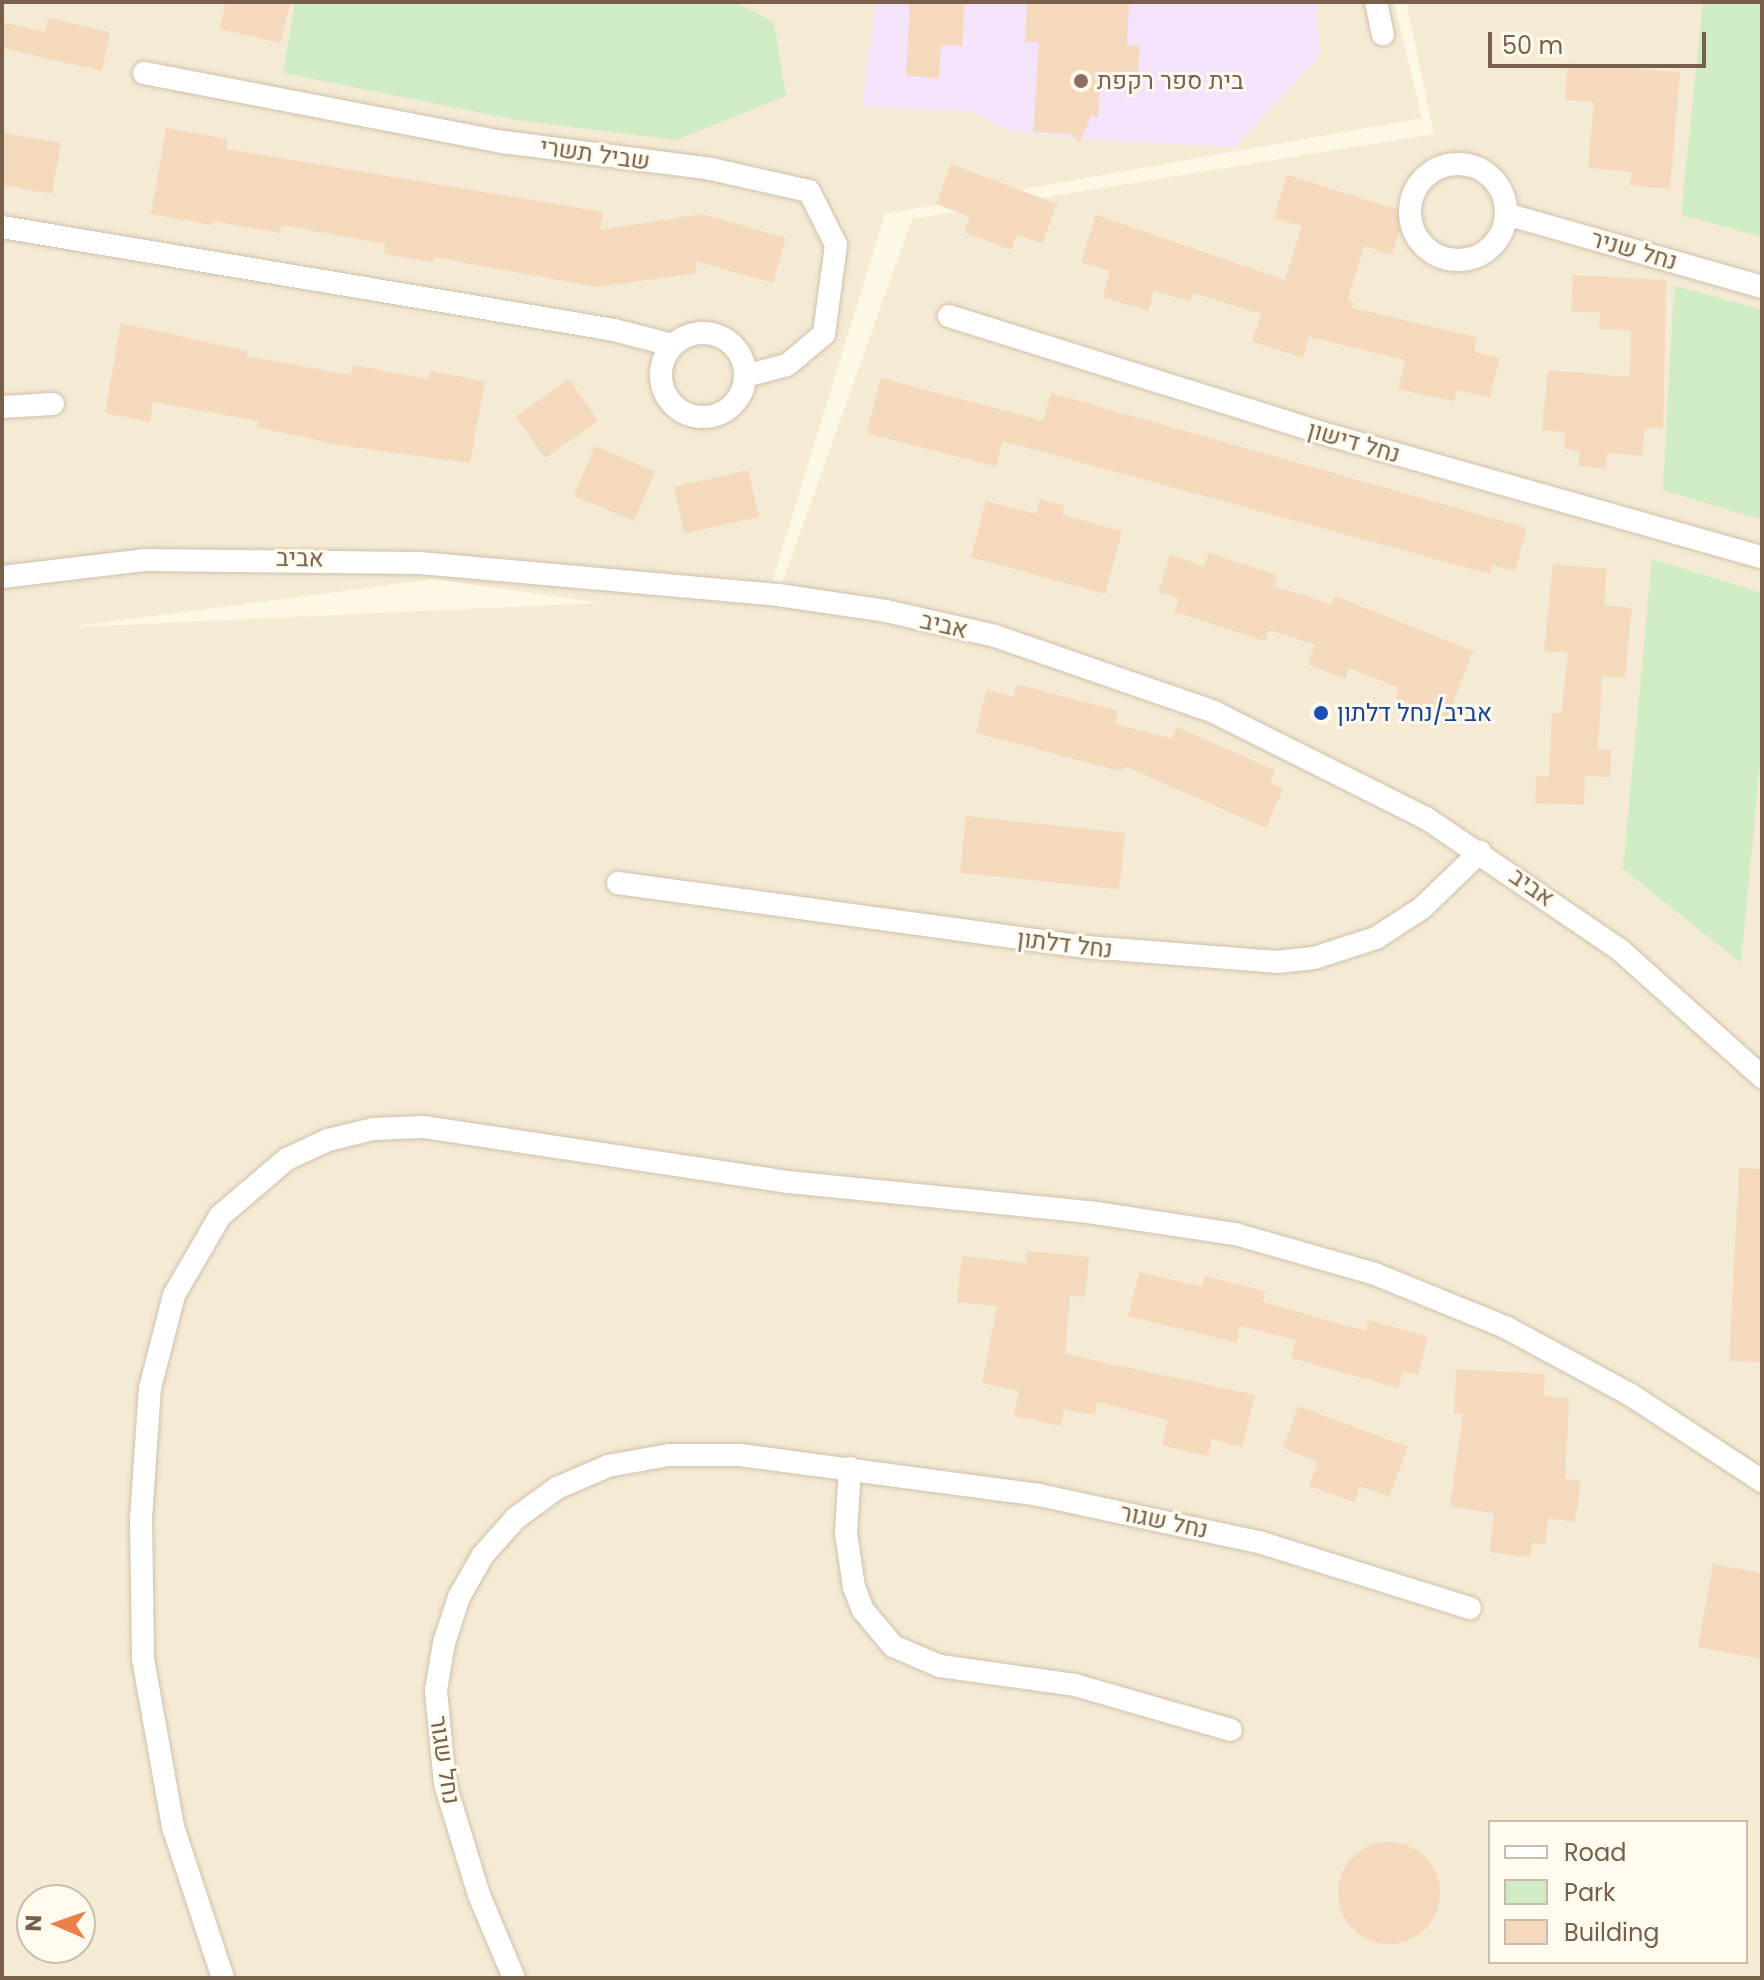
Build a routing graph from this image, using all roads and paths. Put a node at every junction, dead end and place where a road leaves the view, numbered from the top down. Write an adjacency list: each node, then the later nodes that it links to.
1 (1376, 2): 2 (street)
2 (1383, 34)
3 (144, 73): 9 (street, שביל תשרי)
4 (1506, 214): 4 (street); 6 (street, נחל שניר)
5 (2, 227): 8 (street)
6 (1762, 287)
7 (949, 316): 12 (street, נחל דישון)
8 (672, 345): 9 (street); 9 (street)
9 (745, 376)
10 (53, 404): 11 (street)
11 (2, 407)
12 (1762, 557)
13 (2, 577): 14 (street, אביב)
14 (1480, 852): 15 (street, נחל דלתון); 16 (street, אביב)
15 (618, 883)
16 (1762, 1077)
17 (850, 1468): 19 (street, נחל שגור); 20 (street); 22 (street, נחל שגור)
18 (1762, 1481): 21 (street)
19 (1470, 1608)
20 (1231, 1730)
21 (223, 1978)
22 (514, 1978)

